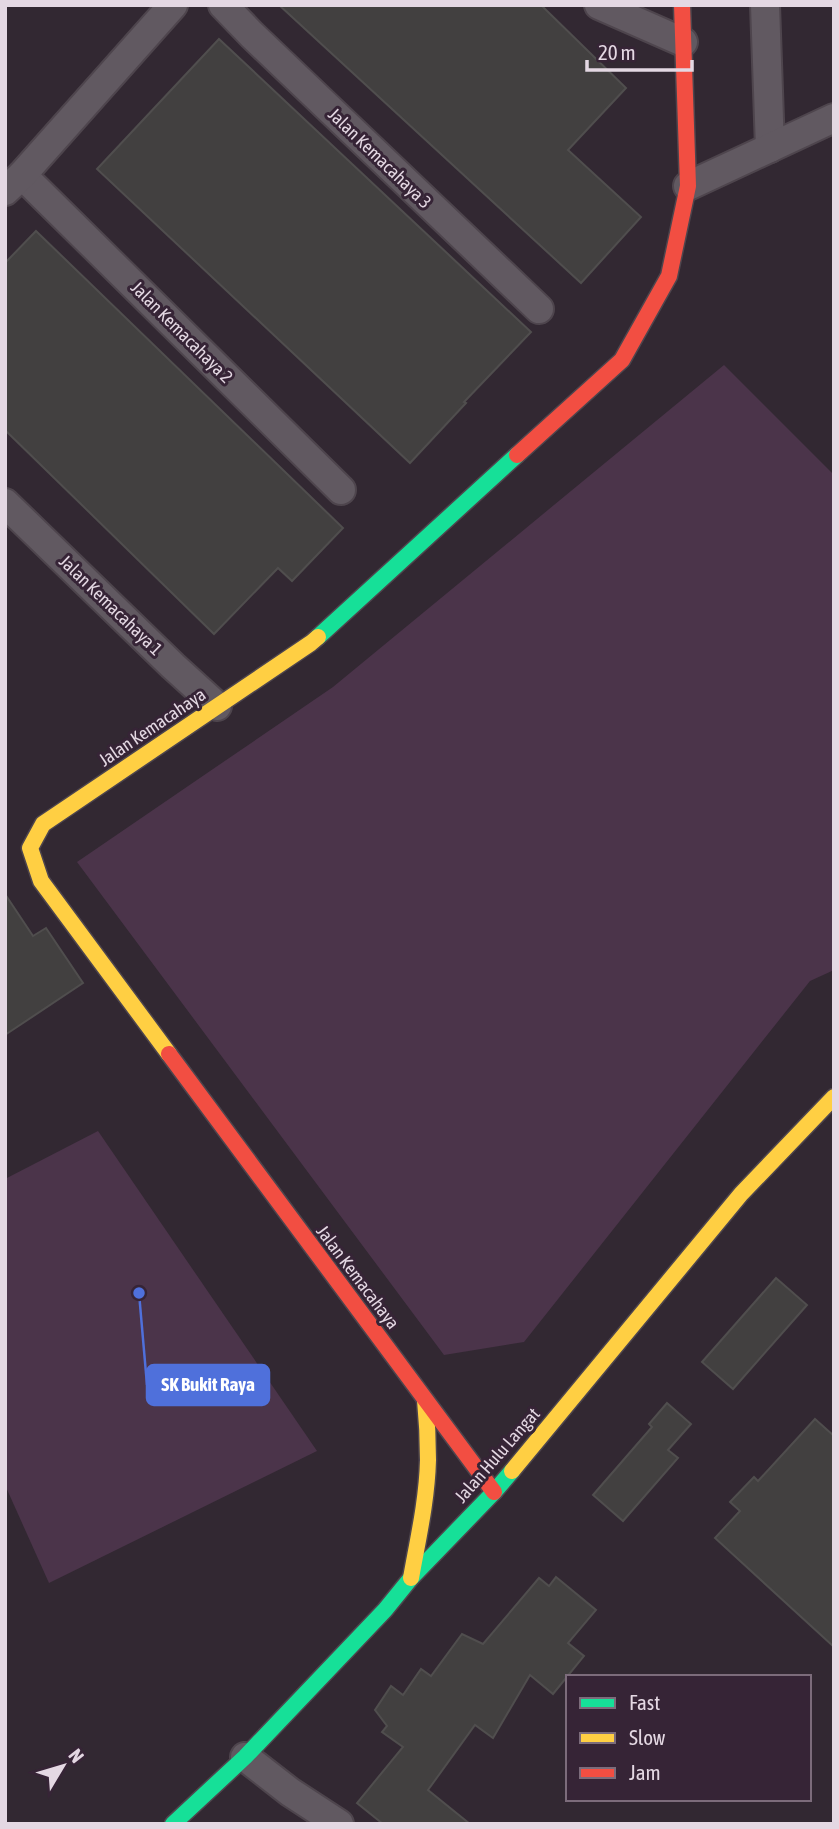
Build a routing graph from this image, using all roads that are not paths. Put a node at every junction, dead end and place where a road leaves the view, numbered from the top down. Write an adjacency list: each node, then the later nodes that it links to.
1 (173, 5): 9 (street)
2 (223, 5): 11 (street, Jalan Kemacahaya 3)
3 (599, 5): 6 (street)
4 (682, 5): 6 (street, Jalan Kemacahaya)
5 (765, 5): 8 (street)
6 (683, 42): 10 (street, Jalan Kemacahaya)
7 (834, 118): 8 (street)
8 (770, 148): 10 (street)
9 (14, 183): 12 (street, Jalan Kemacahaya 2)
10 (688, 186): 14 (street, Jalan Kemacahaya)
11 (538, 309)
12 (341, 490)
13 (5, 503): 14 (street, Jalan Kemacahaya 1)
14 (217, 706): 16 (street, Jalan Kemacahaya)
15 (834, 1097): 17 (street, Jalan Hulu Langat)
16 (425, 1400): 17 (street, Jalan Kemacahaya); 18 (street)
17 (494, 1492): 18 (street, Jalan Hulu Langat)
18 (411, 1578): 19 (street, Jalan Hulu Langat)
19 (245, 1757): 20 (street, Jalan Hulu Langat); 21 (street)
20 (173, 1824)
21 (339, 1824)

